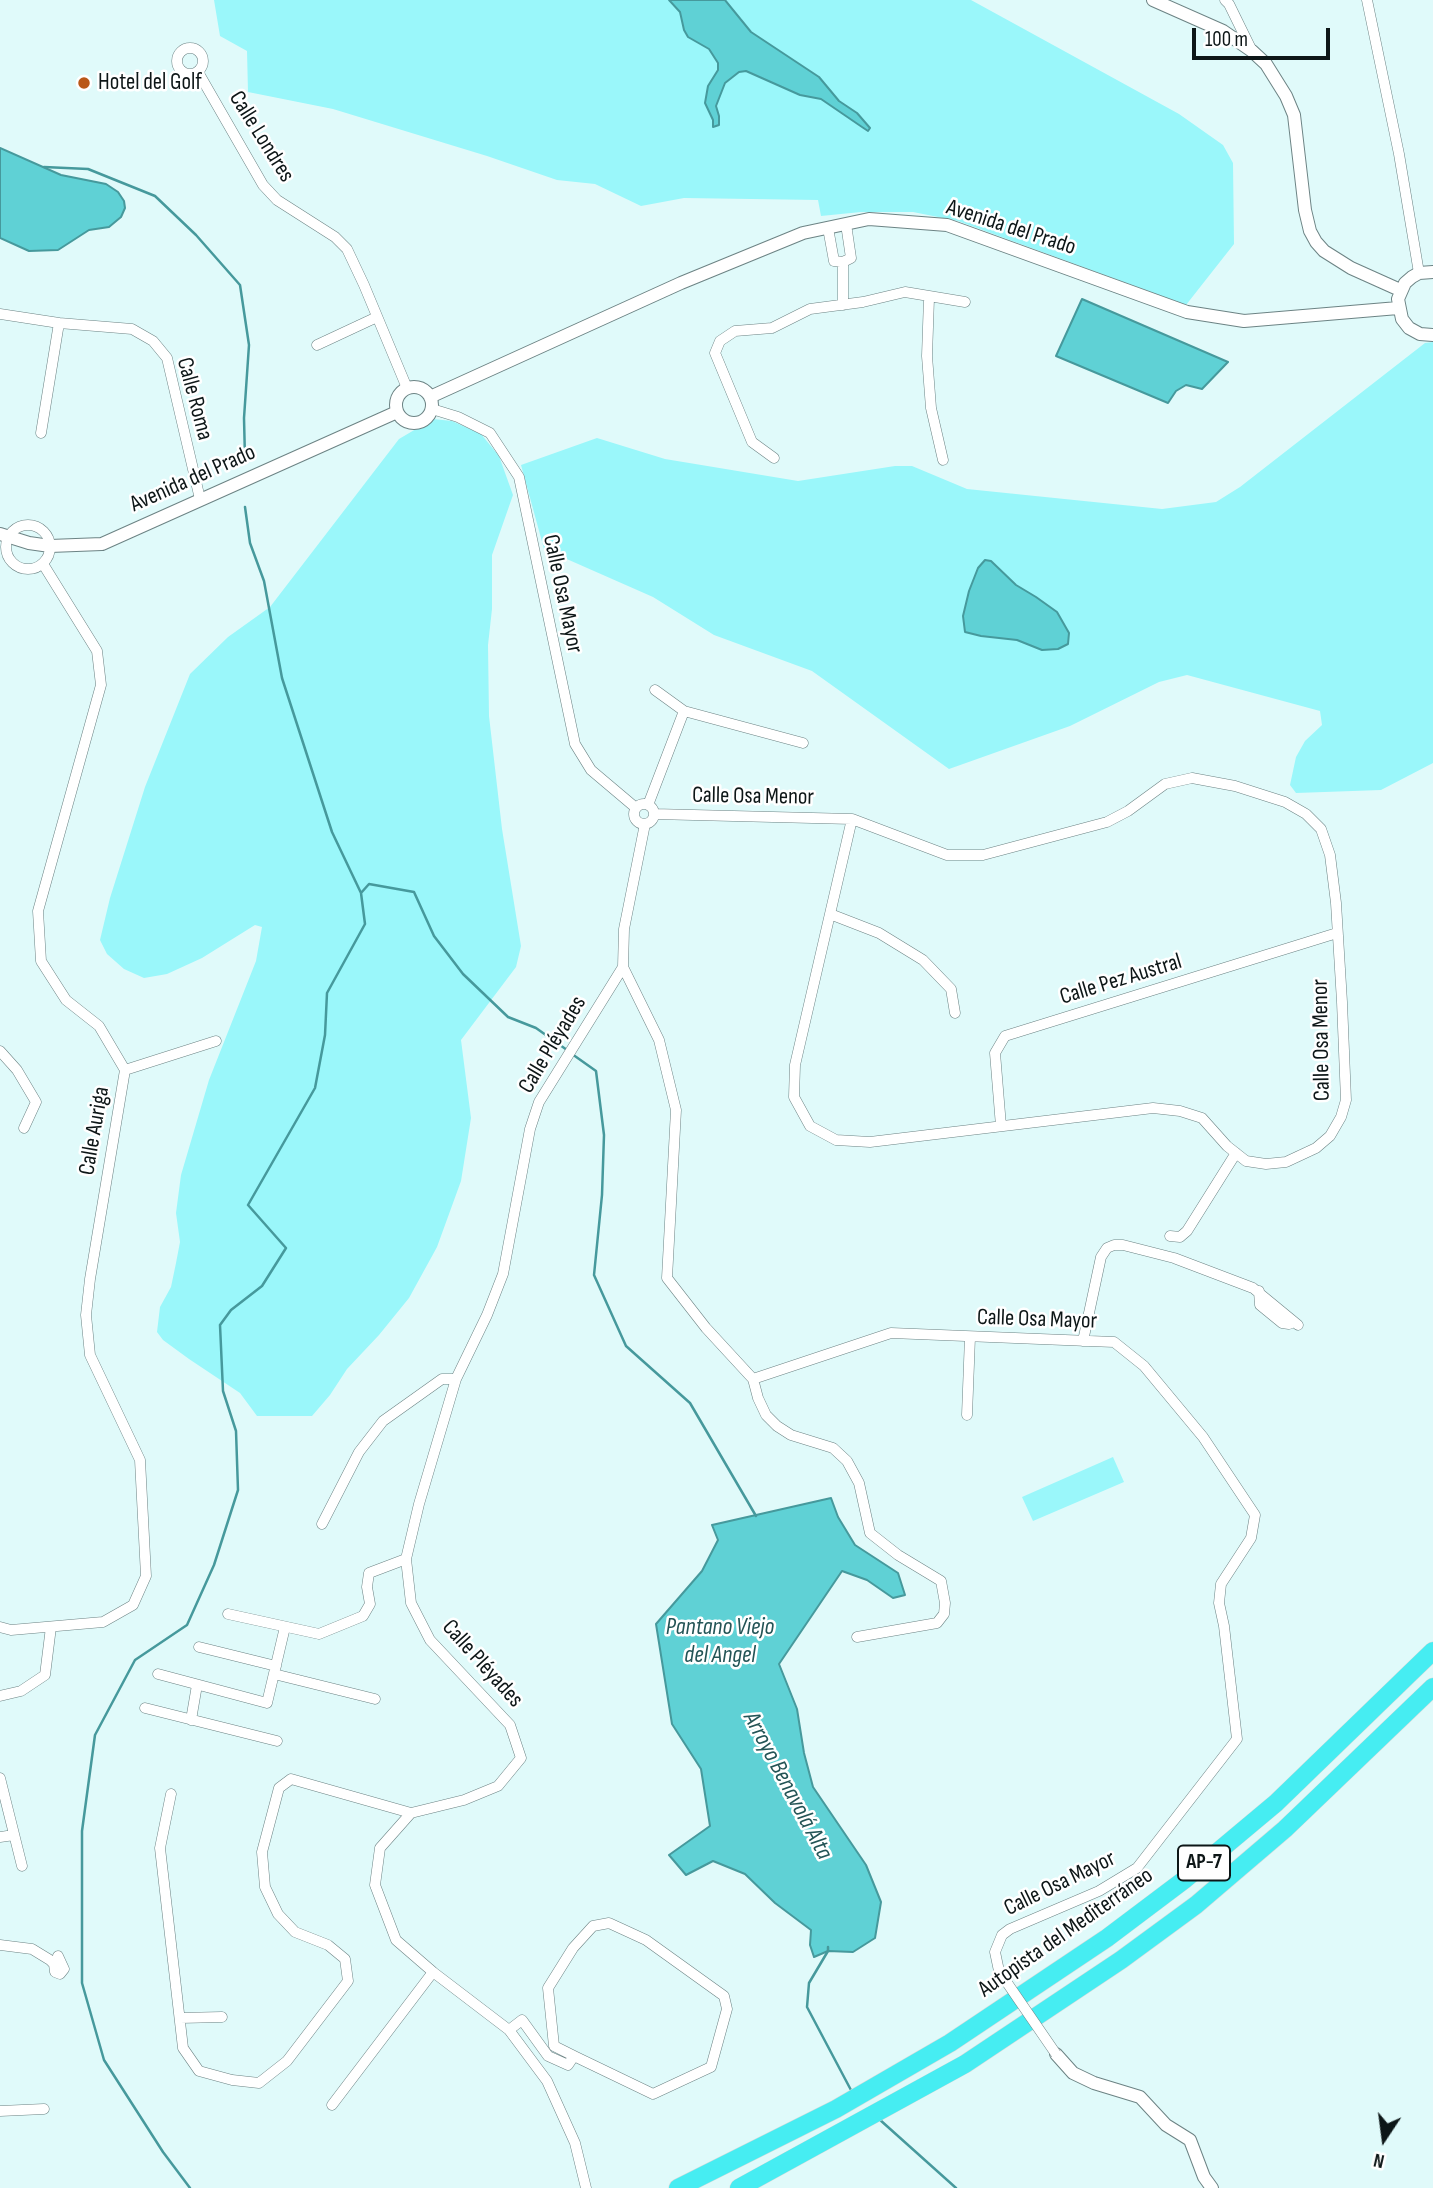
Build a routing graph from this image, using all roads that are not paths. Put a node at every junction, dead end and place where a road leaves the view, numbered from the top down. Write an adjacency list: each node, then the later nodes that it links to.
1 (1153, 0): 4 (street)
2 (1225, 0): 4 (street)
3 (1367, 0): 10 (street)
4 (1252, 51): 11 (street)
5 (198, 72): 17 (street, Calle Londres)
6 (846, 224): 7 (street, Avenida del Prado); 8 (street); 15 (street, Avenida del Prado)
7 (828, 228): 8 (street); 22 (street, Avenida del Prado)
8 (843, 262): 14 (street)
9 (1433, 272): 10 (street)
10 (1419, 273): 11 (street)
11 (1400, 290): 15 (street)
12 (929, 298): 13 (street); 14 (street); 26 (street)
13 (965, 302)
14 (843, 305): 25 (street)
15 (1398, 308): 19 (street)
16 (0, 314): 18 (street, Calle Roma)
17 (377, 317): 20 (street); 21 (street, Calle Londres)
18 (59, 323): 24 (street); 27 (street, Calle Roma)
19 (1433, 335)
20 (317, 345)
21 (407, 388): 22 (street); 23 (street)
22 (431, 403): 23 (street); 35 (street, Calle Osa Mayor)
23 (397, 412): 27 (street, Avenida del Prado)
24 (41, 433)
25 (774, 458)
26 (943, 460)
27 (200, 499): 29 (street, Avenida del Prado)
28 (4, 536): 29 (street, Avenida del Prado); 30 (street)
29 (50, 546): 31 (street)
30 (4, 559): 31 (street)
31 (43, 564): 45 (street, Calle Auriga)
32 (655, 690): 33 (street)
33 (684, 711): 34 (street); 36 (street)
34 (803, 743)
35 (636, 808): 36 (street); 38 (street)
36 (651, 810): 37 (street, Calle Osa Menor); 38 (street)
37 (852, 819): 39 (street, Calle Osa Menor); 40 (street, Calle Osa Menor)
38 (645, 824): 41 (street)
39 (830, 914): 42 (street); 46 (street, Calle Osa Menor)
40 (1337, 933): 46 (street, Calle Pez Austral); 48 (street, Calle Osa Menor)
41 (623, 967): 53 (street, Calle Pléyades); 54 (street)
42 (955, 1013)
43 (216, 1041): 45 (street)
44 (0, 1051): 47 (street)
45 (125, 1070): 60 (street, Calle Auriga)
46 (1001, 1126): 48 (street, Calle Osa Menor)
47 (24, 1128)
48 (1236, 1153): 49 (street)
49 (1170, 1236)
50 (1296, 1323): 52 (street)
51 (970, 1337): 52 (street, Calle Osa Mayor); 54 (street, Calle Osa Mayor); 55 (street)
52 (1083, 1341): 87 (street, Calle Osa Mayor, bridge)
53 (456, 1379): 56 (street); 57 (street, Calle Pléyades)
54 (753, 1379): 62 (street)
55 (967, 1415)
56 (322, 1524)
57 (406, 1559): 61 (street); 77 (street, Calle Pléyades)
58 (228, 1614): 61 (street)
59 (0, 1627): 60 (street, Calle Auriga)
60 (51, 1627): 69 (street)
61 (285, 1627): 65 (street)
62 (857, 1637)
63 (199, 1647): 65 (street)
64 (1433, 1651): 93 (highway, Autopista del Mediterráneo / AP-7)
65 (275, 1670): 67 (street); 70 (street)
66 (158, 1674): 67 (street)
67 (197, 1685): 72 (street)
68 (1433, 1687): 94 (highway, AP-7)
69 (0, 1696)
70 (374, 1699)
71 (145, 1708): 72 (street)
72 (191, 1720): 73 (street)
73 (277, 1741)
74 (0, 1778): 75 (street)
75 (2, 1794): 78 (street)
76 (171, 1794): 85 (street)
77 (411, 1813): 83 (street); 85 (street)
78 (14, 1835): 79 (street); 80 (street)
79 (0, 1837)
80 (22, 1866)
81 (0, 1945): 82 (street)
82 (58, 1956)
83 (433, 1972): 86 (street); 89 (street)
84 (222, 2017): 85 (street)
85 (180, 2018)
86 (509, 2030): 88 (street); 92 (street)
87 (1056, 2054): 95 (street)
88 (574, 2056): 88 (street)
89 (331, 2105)
90 (44, 2109): 91 (street)
91 (0, 2110)
92 (586, 2188)
93 (678, 2188)
94 (739, 2188)
95 (1212, 2188)

